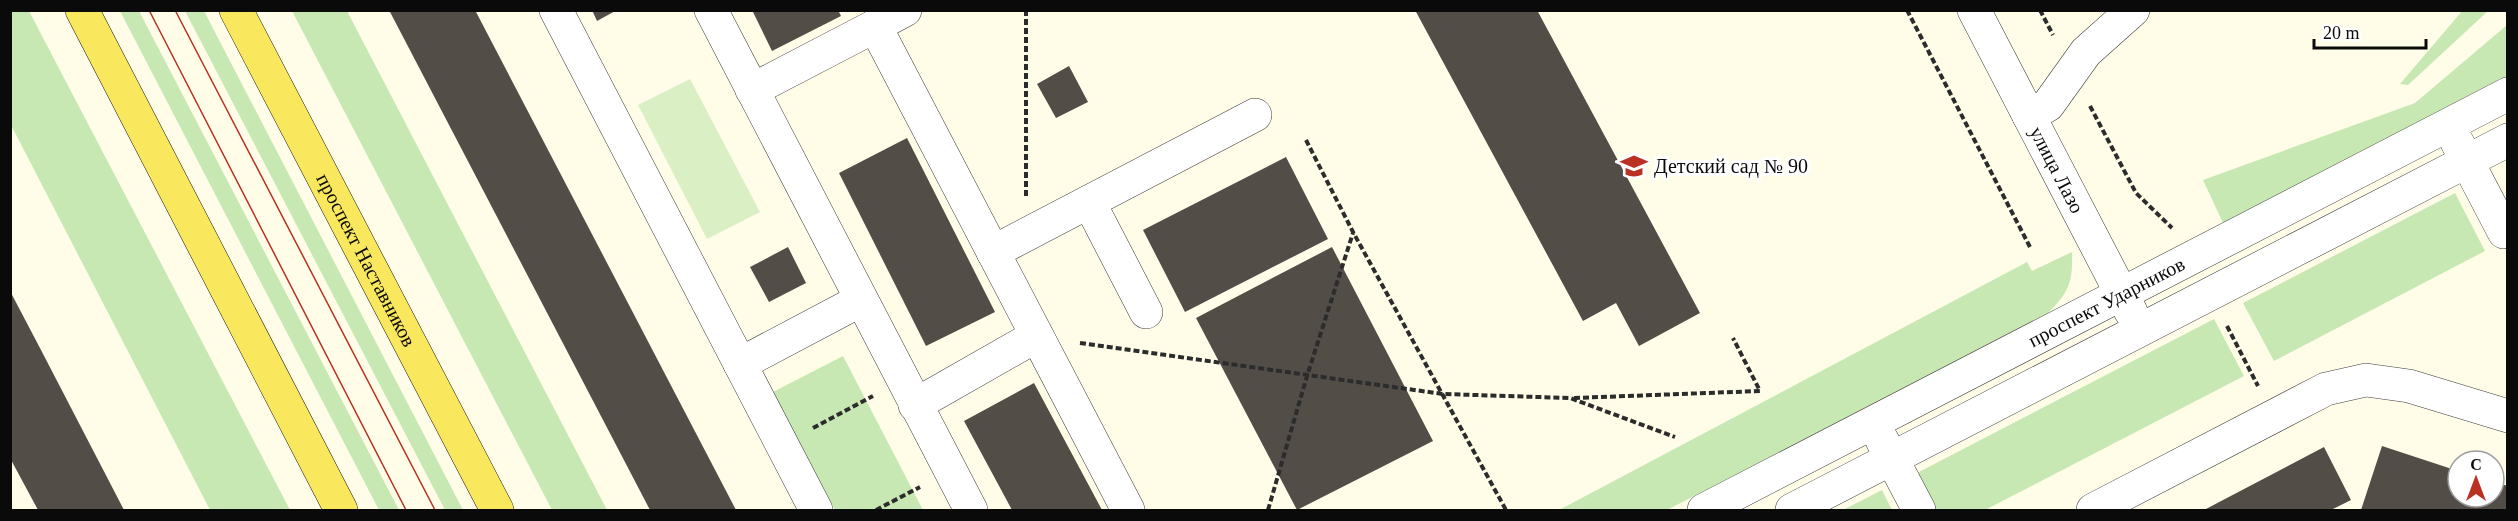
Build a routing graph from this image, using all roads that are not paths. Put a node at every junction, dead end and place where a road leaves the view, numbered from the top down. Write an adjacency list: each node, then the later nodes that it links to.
1 (82, 10): 29 (main road)
2 (236, 10): 30 (main road, проспект Наставников)
3 (556, 10): 24 (street)
4 (711, 10): 9 (street)
5 (905, 10): 8 (street)
6 (1974, 10): 12 (street, улица Лазо)
7 (2133, 10): 12 (street)
8 (876, 26): 9 (street); 18 (street)
9 (752, 90): 20 (street)
10 (2508, 94): 13 (street, проспект Ударников)
11 (1255, 115): 16 (street)
12 (2029, 116): 19 (street, улица Лазо)
13 (2448, 125): 15 (street); 19 (street, проспект Ударников)
14 (2508, 140): 15 (street)
15 (2467, 161): 17 (street); 22 (street)
16 (1089, 202): 18 (street); 21 (street)
17 (2508, 230)
18 (993, 252): 23 (street)
19 (2121, 293): 22 (street, улица Лазо); 27 (street, проспект Ударников)
20 (861, 300): 24 (street); 25 (street)
21 (1146, 312)
22 (2140, 330): 28 (street)
23 (1036, 336): 25 (street); 33 (street)
24 (740, 364): 31 (street)
25 (909, 393): 32 (street)
26 (2508, 416): 37 (street)
27 (1873, 422): 28 (street); 34 (street, проспект Ударников)
28 (1892, 459): 35 (street); 36 (street)
29 (341, 510)
30 (497, 510)
31 (816, 510)
32 (971, 510)
33 (1128, 510)
34 (1704, 510)
35 (1792, 510)
36 (1919, 510)
37 (2093, 510)

